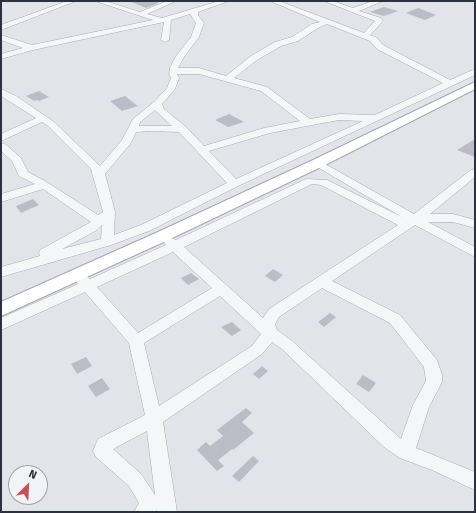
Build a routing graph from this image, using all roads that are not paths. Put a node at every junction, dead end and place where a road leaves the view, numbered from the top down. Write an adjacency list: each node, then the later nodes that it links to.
1 (73, 1): 14 (street)
2 (98, 1): 10 (street)
3 (173, 1): 10 (street)
4 (226, 1): 9 (street)
5 (273, 1): 13 (street)
6 (327, 1): 8 (street)
7 (380, 1): 8 (street)
8 (354, 10): 15 (street)
9 (194, 11): 11 (street); 20 (street)
10 (140, 14): 12 (street)
11 (168, 19): 12 (street); 17 (street)
12 (160, 20): 18 (street)
13 (329, 22): 15 (street); 22 (street)
14 (1, 28)
15 (365, 36): 23 (street)
16 (1, 37): 18 (street)
17 (165, 40)
18 (31, 48): 19 (street)
19 (1, 57)
20 (173, 71): 22 (street); 28 (street)
21 (475, 72): 23 (street)
22 (227, 79): 31 (street)
23 (451, 84): 30 (street)
24 (475, 84): 37 (main road)
25 (1, 92): 26 (street)
26 (13, 98): 27 (street); 29 (street)
27 (1, 103)
28 (158, 104): 32 (street); 33 (street)
29 (43, 118): 34 (street); 39 (street)
30 (377, 118): 31 (street); 40 (street)
31 (308, 122): 36 (street)
32 (182, 129): 33 (street); 36 (street)
33 (132, 130): 39 (street)
34 (1, 138)
35 (1, 146): 41 (street)
36 (201, 150): 40 (street)
37 (318, 163): 44 (street); 47 (main road)
38 (475, 172): 44 (street)
39 (100, 174): 43 (street)
40 (234, 184): 48 (street)
41 (44, 185): 42 (street); 45 (street)
42 (1, 198)
43 (109, 212): 45 (street); 48 (street)
44 (413, 221): 46 (street); 47 (street); 49 (street); 53 (street)
45 (100, 222): 50 (street)
46 (475, 224)
47 (169, 241): 52 (main road); 54 (street)
48 (107, 242): 50 (street)
49 (475, 253)
50 (26, 263): 51 (street)
51 (1, 272)
52 (82, 280): 55 (main road); 56 (street); 58 (street)
53 (321, 282): 57 (street); 60 (street)
54 (220, 289): 57 (street); 58 (street)
55 (1, 309)
56 (1, 324)
57 (270, 333): 59 (street); 60 (street)
58 (136, 341): 59 (street)
59 (154, 419): 62 (street); 63 (street)
60 (406, 452): 61 (street)
61 (475, 482)
62 (144, 512)
63 (167, 512)

